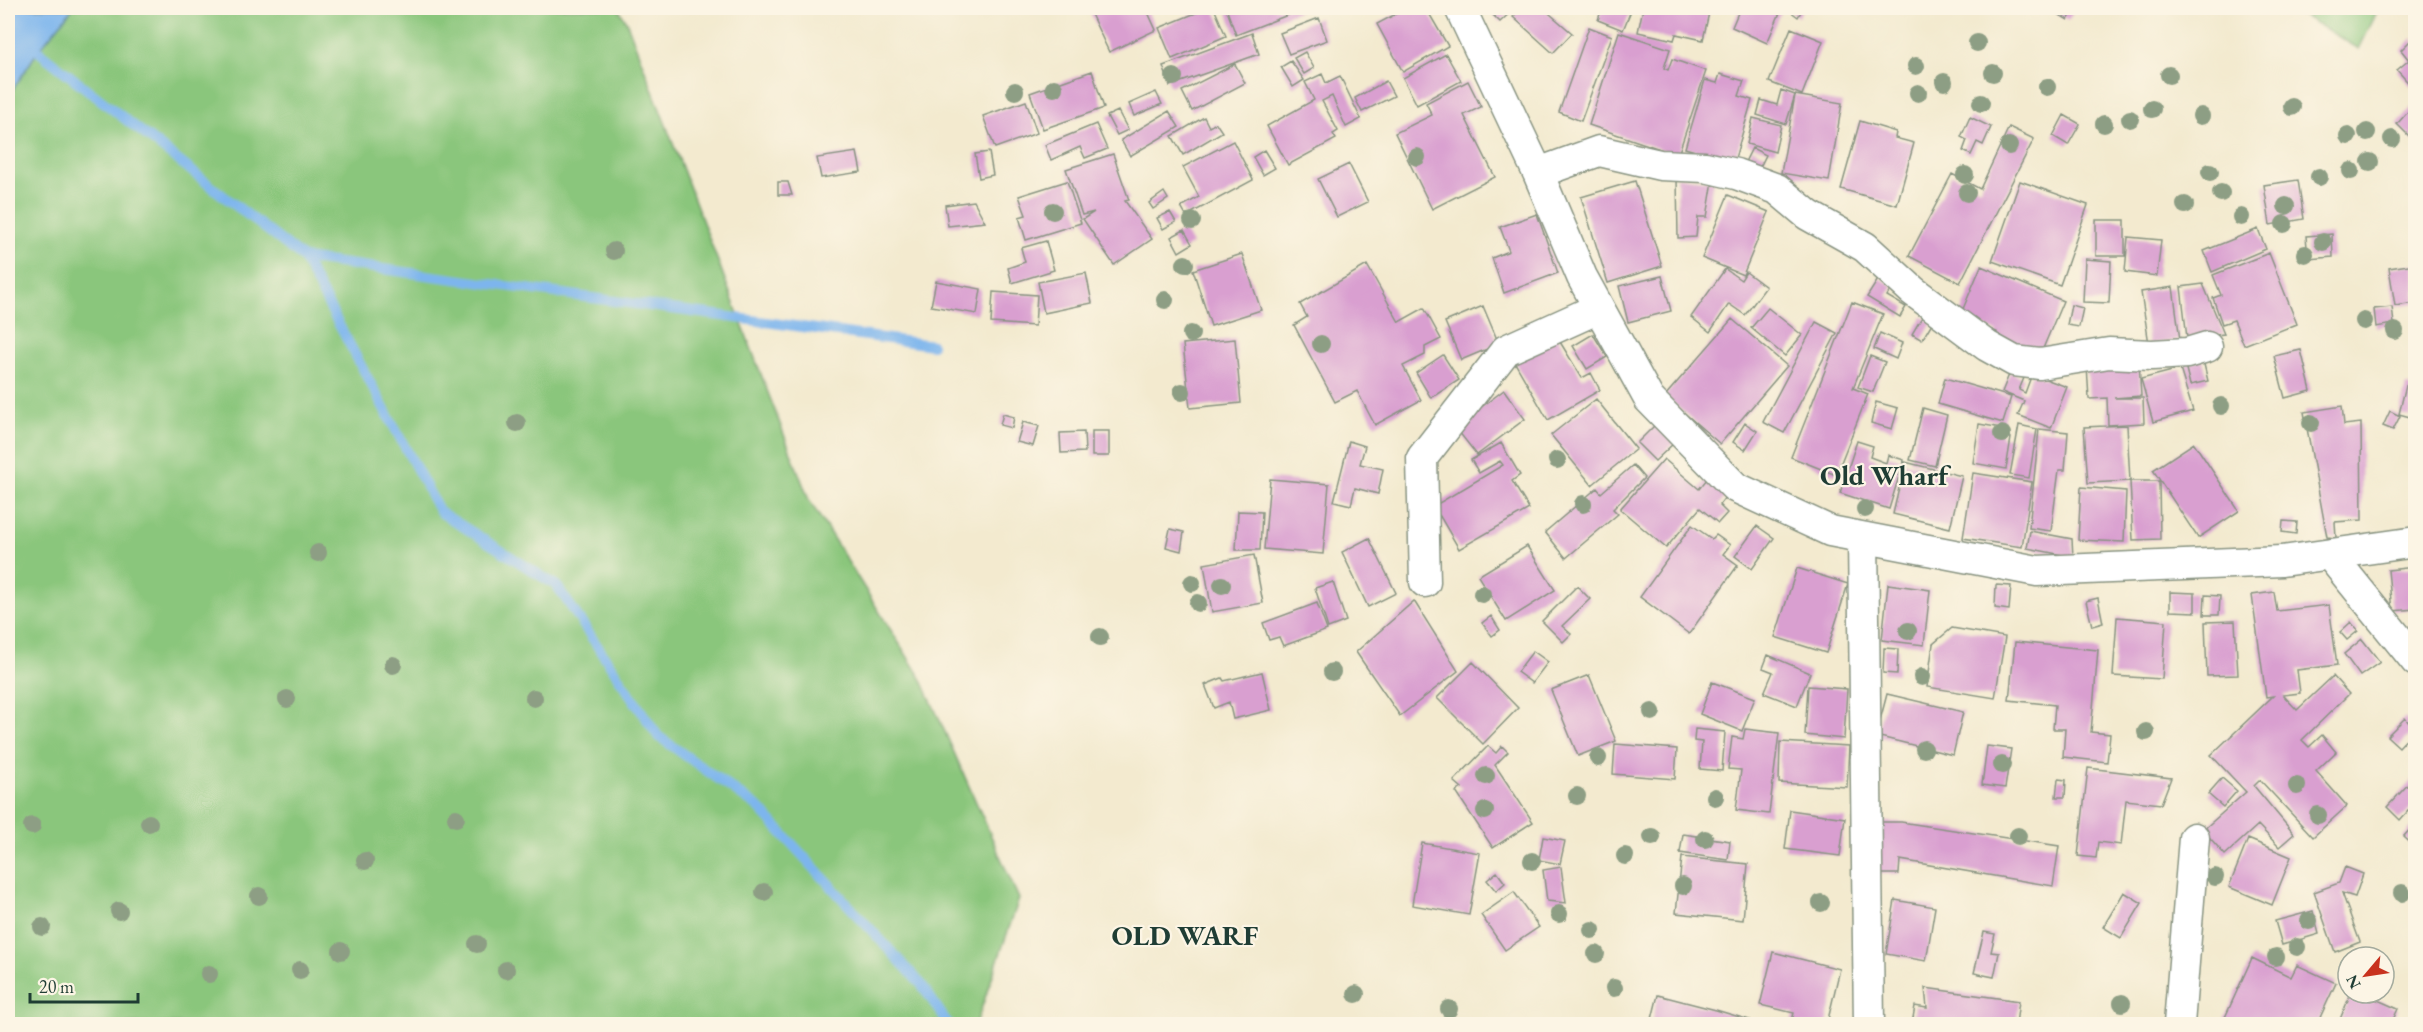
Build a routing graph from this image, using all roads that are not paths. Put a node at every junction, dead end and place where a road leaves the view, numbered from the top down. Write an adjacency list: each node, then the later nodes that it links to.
1 (1460, 8): 2 (street)
2 (1538, 173): 3 (street); 4 (street)
3 (1599, 308): 5 (street); 8 (street)
4 (2207, 347)
5 (1863, 538): 7 (street); 11 (street)
6 (2415, 542): 7 (street)
7 (2331, 556): 9 (street)
8 (1425, 582)
9 (2415, 662)
10 (2194, 838): 12 (street)
11 (1869, 1024)
12 (2179, 1024)

